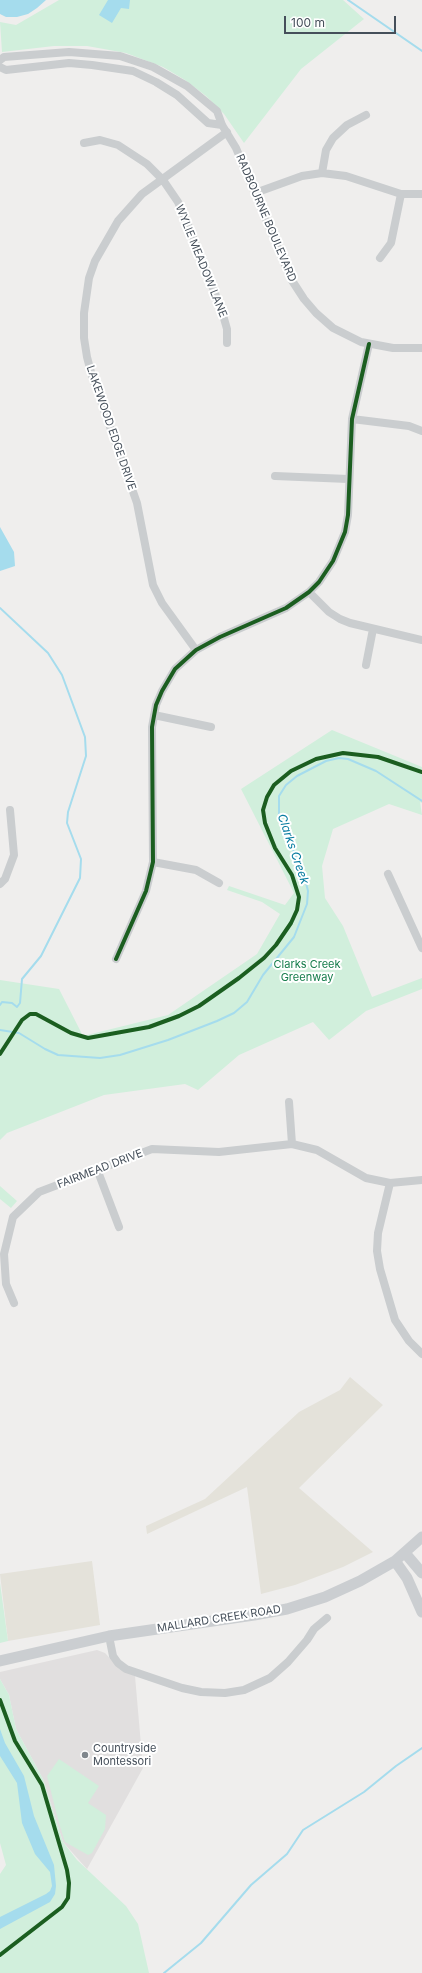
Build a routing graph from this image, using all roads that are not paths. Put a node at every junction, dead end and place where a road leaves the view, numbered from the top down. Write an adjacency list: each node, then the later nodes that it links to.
1 (0, 60): 4 (street, RADBOURNE BOULEVARD)
2 (0, 67): 4 (street)
3 (366, 115): 6 (street)
4 (224, 128): 7 (street, LAKEWOOD EDGE DRIVE); 8 (street, RADBOURNE BOULEVARD)
5 (84, 143): 7 (street, WYLIE MEADOW LANE)
6 (322, 173): 8 (street); 9 (street)
7 (163, 180): 12 (street, WYLIE MEADOW LANE); 22 (street, LAKEWOOD EDGE DRIVE)
8 (255, 193): 13 (street, RADBOURNE BOULEVARD)
9 (401, 194): 10 (street); 11 (street)
10 (422, 194)
11 (380, 258)
12 (227, 344)
13 (369, 344): 14 (street, RADBOURNE BOULEVARD); 15 (street)
14 (422, 348)
15 (352, 419): 16 (street); 18 (street)
16 (422, 431)
17 (275, 476): 18 (street)
18 (348, 479): 19 (street)
19 (309, 592): 20 (street); 22 (street)
20 (373, 629): 21 (street); 23 (street)
21 (422, 640)
22 (196, 650): 24 (street)
23 (366, 665)
24 (154, 715): 25 (street); 27 (street)
25 (211, 728)
26 (10, 810): 30 (street)
27 (153, 862): 29 (street); 32 (street)
28 (388, 874): 31 (street)
29 (219, 883)
30 (0, 884)
31 (422, 948)
32 (116, 959)
33 (289, 1102): 34 (street)
34 (292, 1144): 35 (street, FAIRMEAD DRIVE); 37 (street, FAIRMEAD DRIVE)
35 (98, 1169): 38 (street); 39 (street, FAIRMEAD DRIVE)
36 (422, 1180): 37 (street, FAIRMEAD DRIVE)
37 (390, 1183): 40 (street)
38 (119, 1227)
39 (14, 1303)
40 (422, 1354)
41 (422, 1537): 42 (main road, MALLARD CREEK ROAD)
42 (405, 1553): 43 (main road, MALLARD CREEK ROAD); 44 (main road)
43 (395, 1561): 45 (main road); 47 (main road, MALLARD CREEK ROAD)
44 (422, 1573)
45 (422, 1612)
46 (327, 1618): 47 (street)
47 (109, 1636): 48 (main road, MALLARD CREEK ROAD)
48 (0, 1661)

